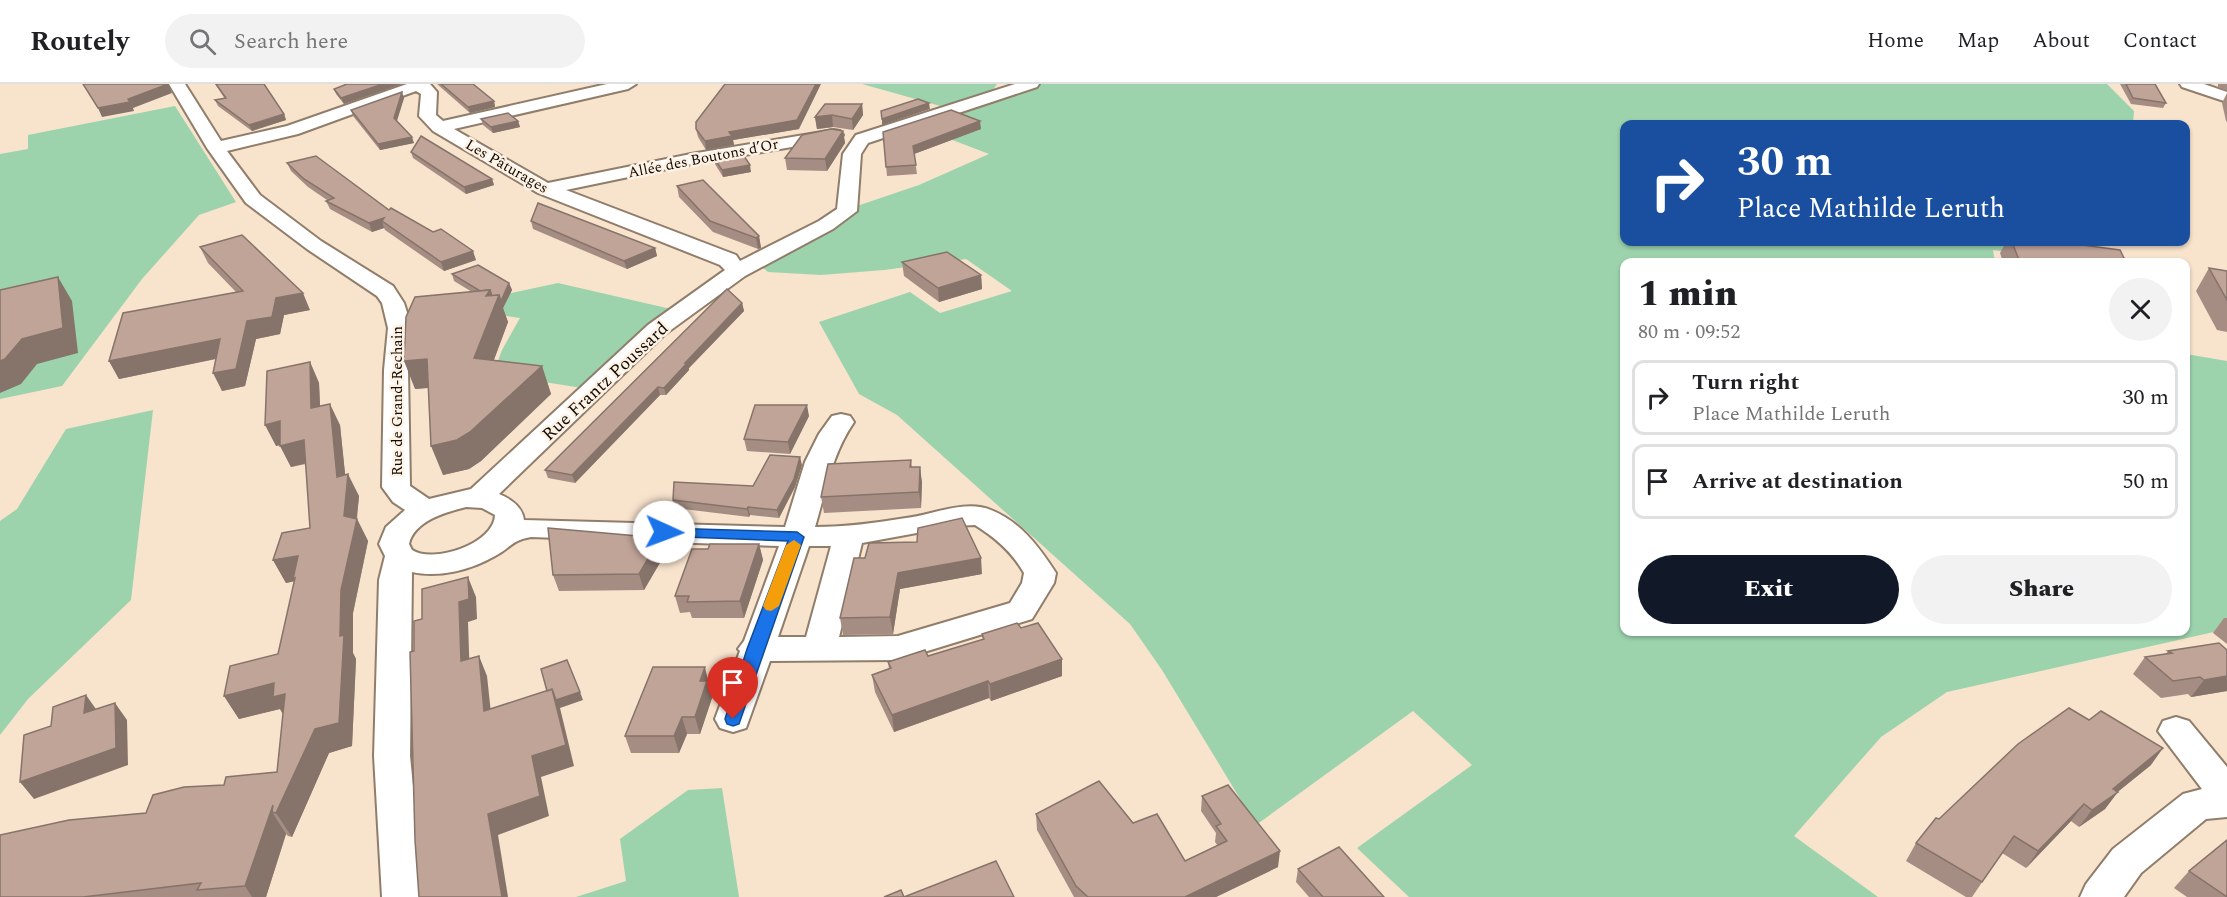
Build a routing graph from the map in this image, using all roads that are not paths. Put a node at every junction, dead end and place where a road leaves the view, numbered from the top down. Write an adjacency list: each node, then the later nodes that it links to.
1 (177, 84): 9 (street, Rue de Grand-Rechain)
2 (628, 84): 7 (street)
3 (1031, 84): 8 (street, Allée des Boutons d’Or)
4 (2188, 84): 6 (street)
5 (420, 85): 7 (street); 9 (street)
6 (2227, 97)
7 (439, 127): 10 (street, Les Pâturages)
8 (862, 139): 10 (street, Allée des Boutons d’Or); 11 (street)
9 (216, 148): 14 (street, Rue de Grand-Rechain)
10 (545, 189): 11 (street, Les Pâturages)
11 (737, 271): 13 (street, Rue Frantz Poussard)
12 (841, 422): 17 (street)
13 (479, 498): 14 (street); 15 (street)
14 (426, 510): 18 (street)
15 (505, 532): 17 (street); 19 (street)
16 (849, 536): 17 (street); 22 (street); 22 (street)
17 (797, 537): 21 (street)
18 (400, 556): 19 (street); 20 (street)
19 (438, 564): 20 (street)
20 (396, 599): 27 (street)
21 (755, 649): 22 (street); 23 (street)
22 (819, 649)
23 (733, 719)
24 (2176, 731): 25 (street)
25 (2227, 793)
26 (2227, 802): 28 (street)
27 (403, 897)
28 (2101, 897)

